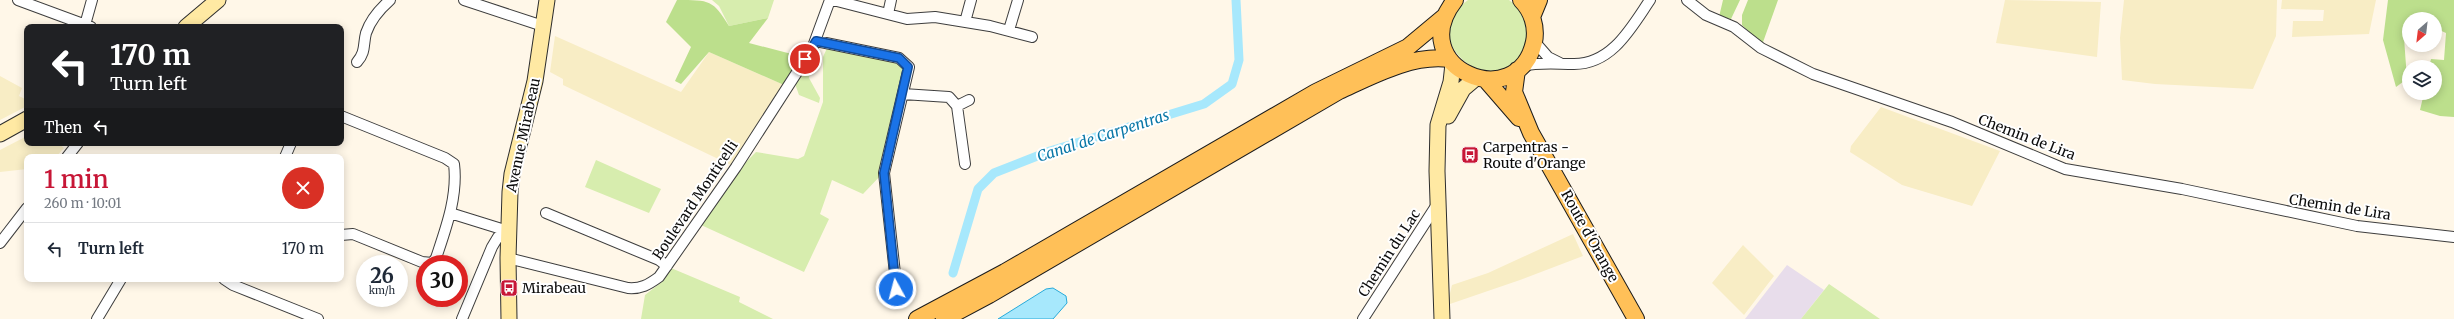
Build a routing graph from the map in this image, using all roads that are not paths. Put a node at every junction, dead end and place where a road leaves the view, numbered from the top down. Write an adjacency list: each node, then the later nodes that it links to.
1 (18, 0): 20 (street)
2 (92, 0): 21 (street)
3 (218, 0): 22 (main road)
4 (390, 0): 28 (street)
5 (464, 0): 23 (street)
6 (547, 0): 23 (main road, Avenue Mirabeau)
7 (830, 0): 26 (street, Boulevard Monticelli)
8 (833, 0): 17 (street)
9 (891, 0): 17 (street)
10 (971, 0): 19 (street)
11 (1018, 0): 24 (street)
12 (1521, 0): 18 (main road)
13 (1539, 0): 18 (main road)
14 (1650, 0): 30 (street)
15 (1687, 0): 50 (street, Chemin de Lira)
16 (1446, 10): 29 (main road); 61 (main road)
17 (888, 14): 19 (street)
18 (1532, 17): 27 (main road)
19 (966, 22): 24 (street)
20 (83, 24)
21 (88, 24)
22 (190, 24)
23 (543, 26): 48 (main road, Avenue Mirabeau)
24 (1009, 30): 25 (street)
25 (1032, 37)
26 (816, 41): 33 (street); 53 (street, Boulevard Monticelli)
27 (1534, 41): 30 (street); 31 (main road)
28 (357, 62)
29 (1451, 62): 32 (main road, Route d'Orange); 40 (main road); 62 (main road)
30 (1560, 63): 31 (street)
31 (1519, 68): 32 (main road); 38 (main road, Route d'Orange)
32 (1481, 79): 38 (main road, Route d'Orange); 40 (main road)
33 (903, 94): 35 (street); 56 (street)
34 (969, 100): 35 (street)
35 (957, 106): 43 (street)
36 (344, 117): 46 (street)
37 (24, 121): 39 (main road)
38 (1531, 133): 65 (main road, Route d'Orange)
39 (0, 134)
40 (1439, 137): 44 (main road)
41 (76, 146): 42 (street)
42 (69, 154)
43 (965, 164)
44 (1438, 203): 63 (street, Chemin du Lac); 64 (main road)
45 (24, 212): 51 (street)
46 (450, 213): 48 (street); 49 (street)
47 (546, 213): 53 (street)
48 (508, 231): 52 (main road, Avenue Mirabeau); 59 (street)
49 (344, 235)
50 (2454, 237)
51 (0, 243)
52 (508, 258): 53 (street, Boulevard Monticelli); 60 (main road, Avenue Mirabeau)
53 (668, 266)
54 (119, 282): 57 (street)
55 (231, 282): 58 (street)
56 (898, 301)
57 (97, 319)
58 (318, 319)
59 (462, 319)
60 (510, 319)
61 (917, 319)
62 (944, 319)
63 (1363, 319)
64 (1442, 319)
65 (1636, 319)

